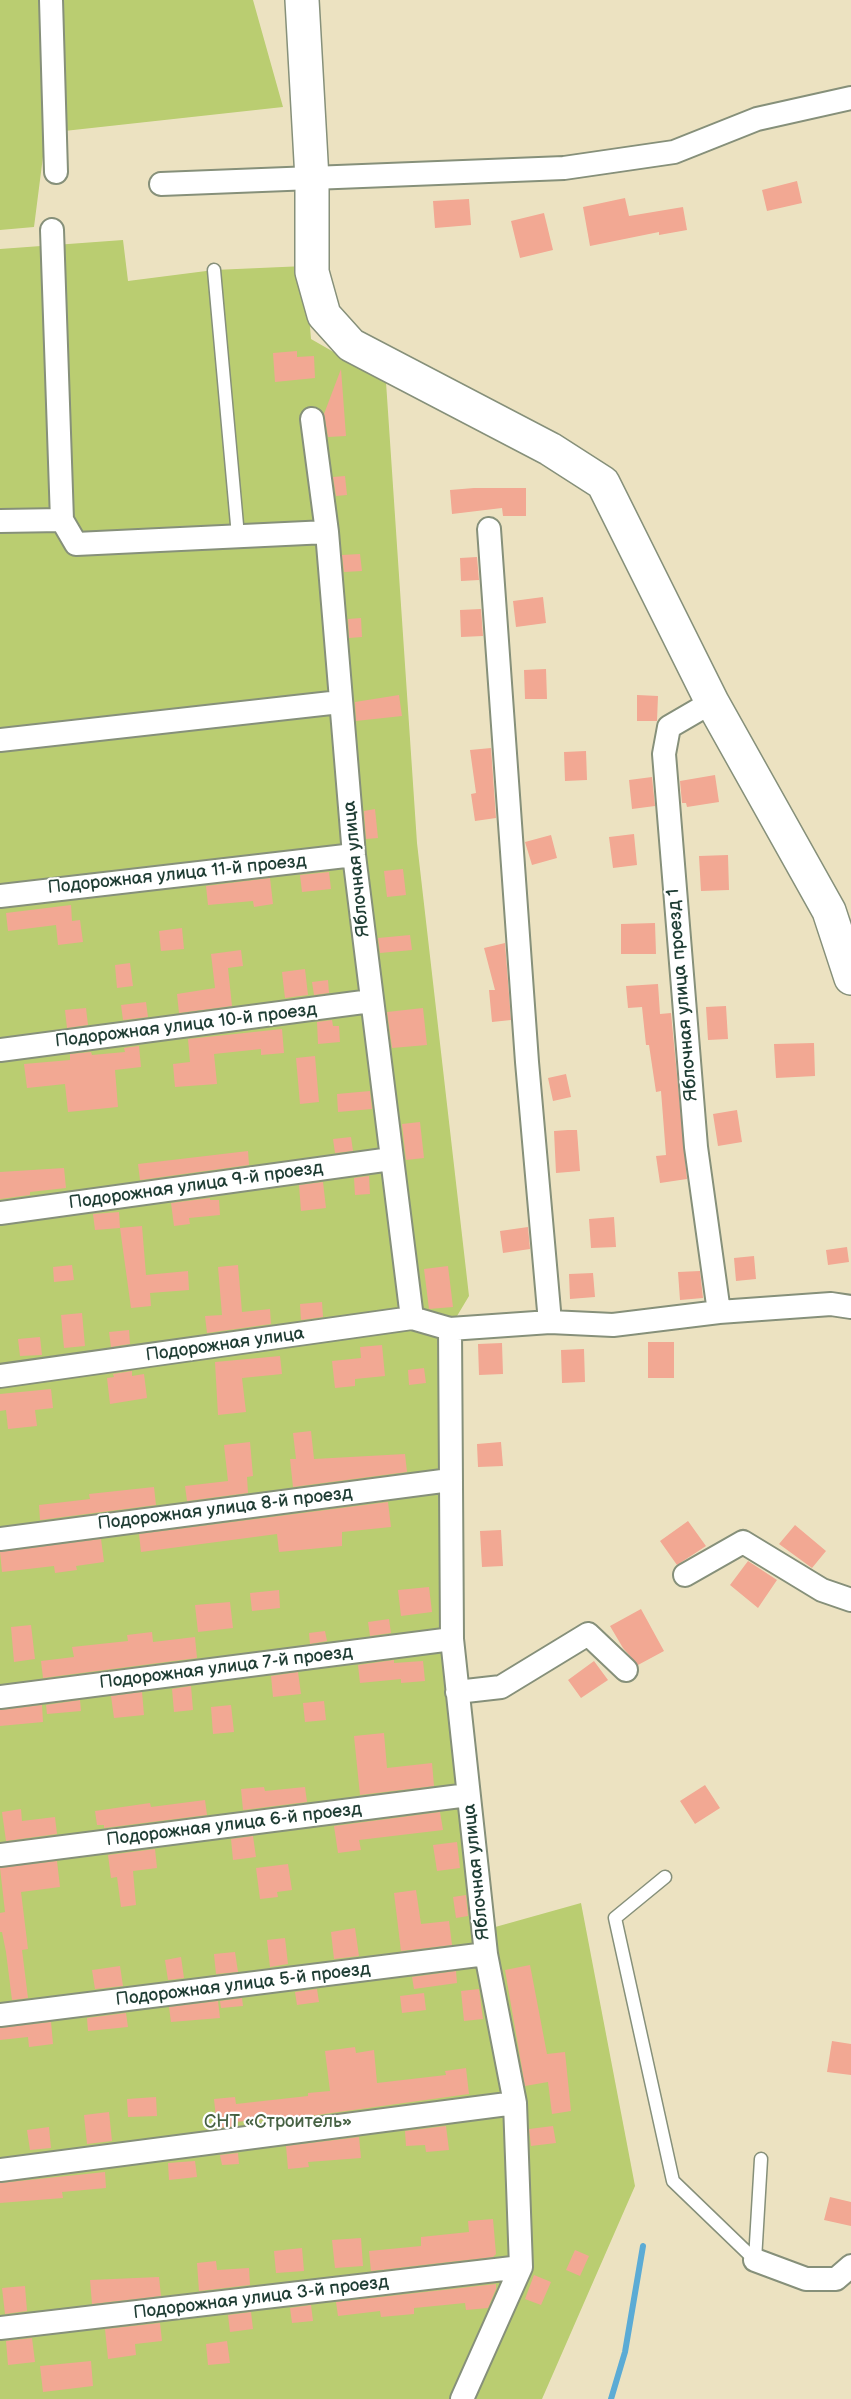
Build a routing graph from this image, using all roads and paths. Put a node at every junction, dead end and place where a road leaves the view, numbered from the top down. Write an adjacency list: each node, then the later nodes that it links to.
1 (51, 0): 4 (street)
2 (302, 0): 5 (street)
3 (851, 98): 5 (street)
4 (56, 171)
5 (312, 179): 6 (street); 16 (street)
6 (161, 184)
7 (52, 230): 10 (street)
8 (214, 270): 14 (lane)
9 (312, 419): 13 (street, Яблочная улица)
10 (62, 520): 11 (street); 14 (street)
11 (0, 521)
12 (489, 529): 28 (street)
13 (327, 532): 14 (street); 15 (street, Яблочная улица)
14 (238, 537)
15 (340, 702): 17 (street); 18 (street, Яблочная улица)
16 (712, 702): 20 (street); 26 (street, Яблочная улица проезд 1)
17 (0, 740)
18 (354, 855): 19 (street, Подорожная улица 11-й проезд); 21 (street, Яблочная улица)
19 (0, 896)
20 (851, 978)
21 (371, 1001): 22 (street, Подорожная улица 10-й проезд); 23 (street, Яблочная улица)
22 (0, 1050)
23 (391, 1159): 24 (street, Подорожная улица 9-й проезд); 27 (street, Яблочная улица)
24 (0, 1213)
25 (851, 1307): 26 (street)
26 (719, 1312): 28 (street)
27 (412, 1318): 29 (street, Подорожная улица); 30 (street, Подорожная улица)
28 (550, 1322): 29 (street)
29 (450, 1329): 31 (street, Яблочная улица)
30 (0, 1376)
31 (450, 1480): 32 (street, Подорожная улица 8-й проезд); 35 (street, Яблочная улица)
32 (0, 1539)
33 (685, 1575): 34 (street)
34 (851, 1600)
35 (452, 1639): 37 (street, Яблочная улица); 38 (street, Подорожная улица 7-й проезд)
36 (626, 1670): 37 (street)
37 (457, 1692): 39 (street, Яблочная улица)
38 (0, 1697)
39 (468, 1795): 40 (street, Подорожная улица 6-й проезд); 42 (street, Яблочная улица)
40 (0, 1855)
41 (665, 1877): 47 (lane)
42 (486, 1954): 43 (street, Подорожная улица 5-й проезд); 44 (street, Яблочная улица)
43 (0, 2015)
44 (515, 2103): 46 (street); 49 (street, Яблочная улица)
45 (761, 2159): 47 (lane)
46 (0, 2170)
47 (755, 2260): 48 (street)
48 (851, 2265)
49 (521, 2267): 50 (street, Подорожная улица 3-й проезд); 51 (street, Яблочная улица)
50 (0, 2328)
51 (462, 2399)

